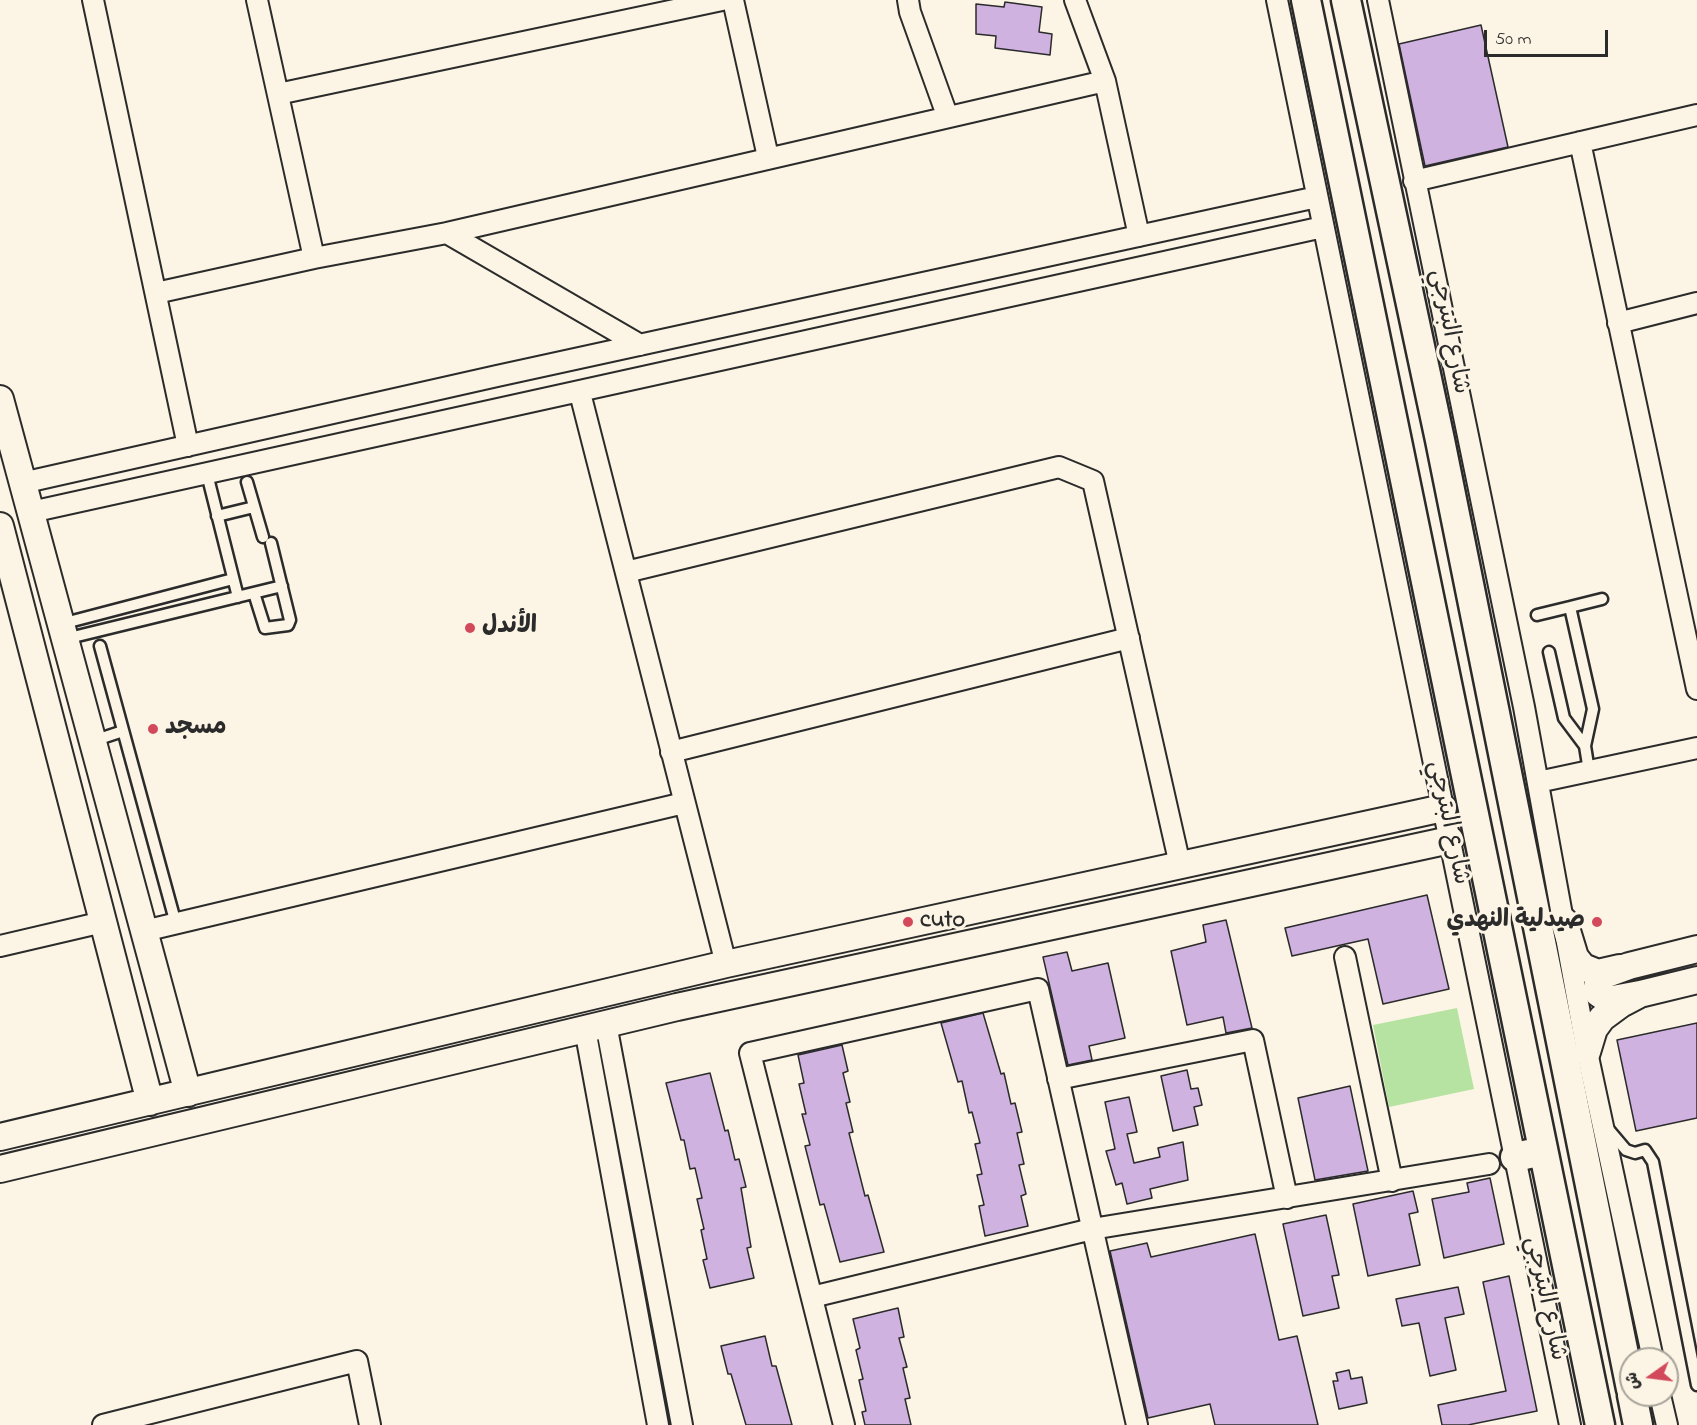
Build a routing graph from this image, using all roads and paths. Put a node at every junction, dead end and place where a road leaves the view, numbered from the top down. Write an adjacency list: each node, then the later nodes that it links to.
1 (93, 0): 25 (street)
2 (257, 0): 12 (street)
3 (722, 0): 12 (street)
4 (733, 0): 16 (street)
5 (908, 0): 13 (street)
6 (1075, 0): 11 (street)
7 (1277, 0): 18 (street, شارع البترجي)
8 (1306, 0): 32 (main road, شارع البترجي)
9 (1346, 0): 23 (main road, شارع البترجي)
10 (1378, 0): 17 (street, شارع البترجي)
11 (1105, 81): 13 (street); 21 (street)
12 (278, 94): 24 (street)
13 (947, 115): 16 (street)
14 (1697, 115): 15 (street)
15 (1580, 142): 17 (street); 27 (street)
16 (768, 157): 20 (street)
17 (1414, 181): 22 (street, شارع البترجي)
18 (1317, 197): 19 (street, شارع البترجي); 21 (street)
19 (1323, 227): 29 (street); 30 (street, شارع البترجي)
20 (447, 233): 24 (street); 28 (street)
21 (1139, 236): 28 (street)
22 (1429, 239): 23 (street, شارع البترجي); 57 (street, شارع البترجي)
23 (1399, 245): 47 (main road, شارع البترجي)
24 (314, 258): 25 (street)
25 (156, 293): 33 (street)
26 (1697, 303): 27 (street)
27 (1618, 323): 56 (street)
28 (640, 345): 33 (street)
29 (580, 393): 34 (street); 41 (street)
30 (1359, 398): 32 (street); 66 (street, شارع البترجي)
31 (0, 399): 36 (street)
32 (1390, 407): 49 (main road, شارع البترجي)
33 (188, 446): 36 (street)
34 (207, 474): 38 (street); 39 (lane)
35 (247, 482): 37 (lane)
36 (22, 483): 38 (street)
37 (254, 507): 39 (lane); 43 (lane)
38 (31, 512): 51 (street)
39 (218, 516): 42 (lane)
40 (0, 526): 70 (street)
41 (626, 572): 52 (street); 62 (street)
42 (233, 579): 45 (lane); 51 (lane)
43 (282, 586): 44 (lane); 44 (lane)
44 (254, 593): 45 (lane)
45 (238, 597): 51 (lane)
46 (1602, 599): 48 (lane)
47 (1473, 604): 49 (main road); 55 (main road, شارع البترجي)
48 (1570, 607): 50 (lane); 60 (lane)
49 (1432, 612): 88 (main road, شارع البترجي)
50 (1537, 615)
51 (63, 632): 59 (street)
52 (1129, 638): 62 (street); 68 (street)
53 (100, 646): 58 (lane)
54 (1549, 652): 60 (lane)
55 (1490, 686): 57 (street); 94 (main road, شارع البترجي)
56 (1697, 689)
57 (1524, 707): 64 (street, شارع البترجي)
58 (123, 731): 59 (lane); 71 (lane)
59 (92, 741): 72 (street)
60 (1585, 746): 63 (lane)
61 (1697, 748): 63 (street)
62 (672, 752): 65 (street)
63 (1589, 771): 64 (street)
64 (1538, 782): 69 (street, شارع البترجي)
65 (684, 803): 71 (street); 76 (street)
66 (1443, 808): 67 (street, شارع البترجي); 68 (street)
67 (1450, 840): 81 (street); 89 (street, شارع البترجي)
68 (1180, 865): 76 (street)
69 (1564, 921): 77 (street); 82 (street, شارع البترجي)
70 (104, 922): 73 (street); 85 (street)
71 (176, 924): 72 (street)
72 (144, 931): 84 (street)
73 (0, 946)
74 (1697, 949): 77 (street)
75 (1345, 957): 91 (street)
76 (726, 964): 80 (street)
77 (1629, 966): 79 (street)
78 (1697, 980): 79 (street)
79 (1640, 994): 82 (street)
80 (579, 999): 81 (street); 84 (street)
81 (596, 1027): 90 (street); 103 (street); 104 (street)
82 (1587, 1052): 86 (street, شارع البترجي)
83 (1058, 1079): 92 (street); 93 (street); 95 (street)
84 (188, 1093): 85 (street)
85 (150, 1102): 87 (street)
86 (1602, 1120): 94 (street, شارع البترجي); 98 (lane)
87 (0, 1137)
88 (1543, 1150): 89 (main road); 108 (main road, شارع البترجي)
89 (1502, 1161): 91 (street); 107 (street, شارع البترجي)
90 (0, 1169)
91 (1392, 1181): 92 (street)
92 (1287, 1198): 93 (street)
93 (1092, 1228): 95 (street); 106 (street)
94 (1619, 1264): 96 (main road, شارع البترجي); 97 (street, شارع البترجي)
95 (812, 1297): 105 (street)
96 (1627, 1347)
97 (1649, 1347)
98 (1697, 1385)
99 (1634, 1407): 109 (main road)
100 (1663, 1407): 110 (street)
101 (103, 1425): 102 (street)
102 (370, 1425)
103 (658, 1425)
104 (682, 1425)
105 (844, 1425)
106 (1137, 1425)
107 (1570, 1425)
108 (1600, 1425)
109 (1638, 1425)
110 (1667, 1425)

